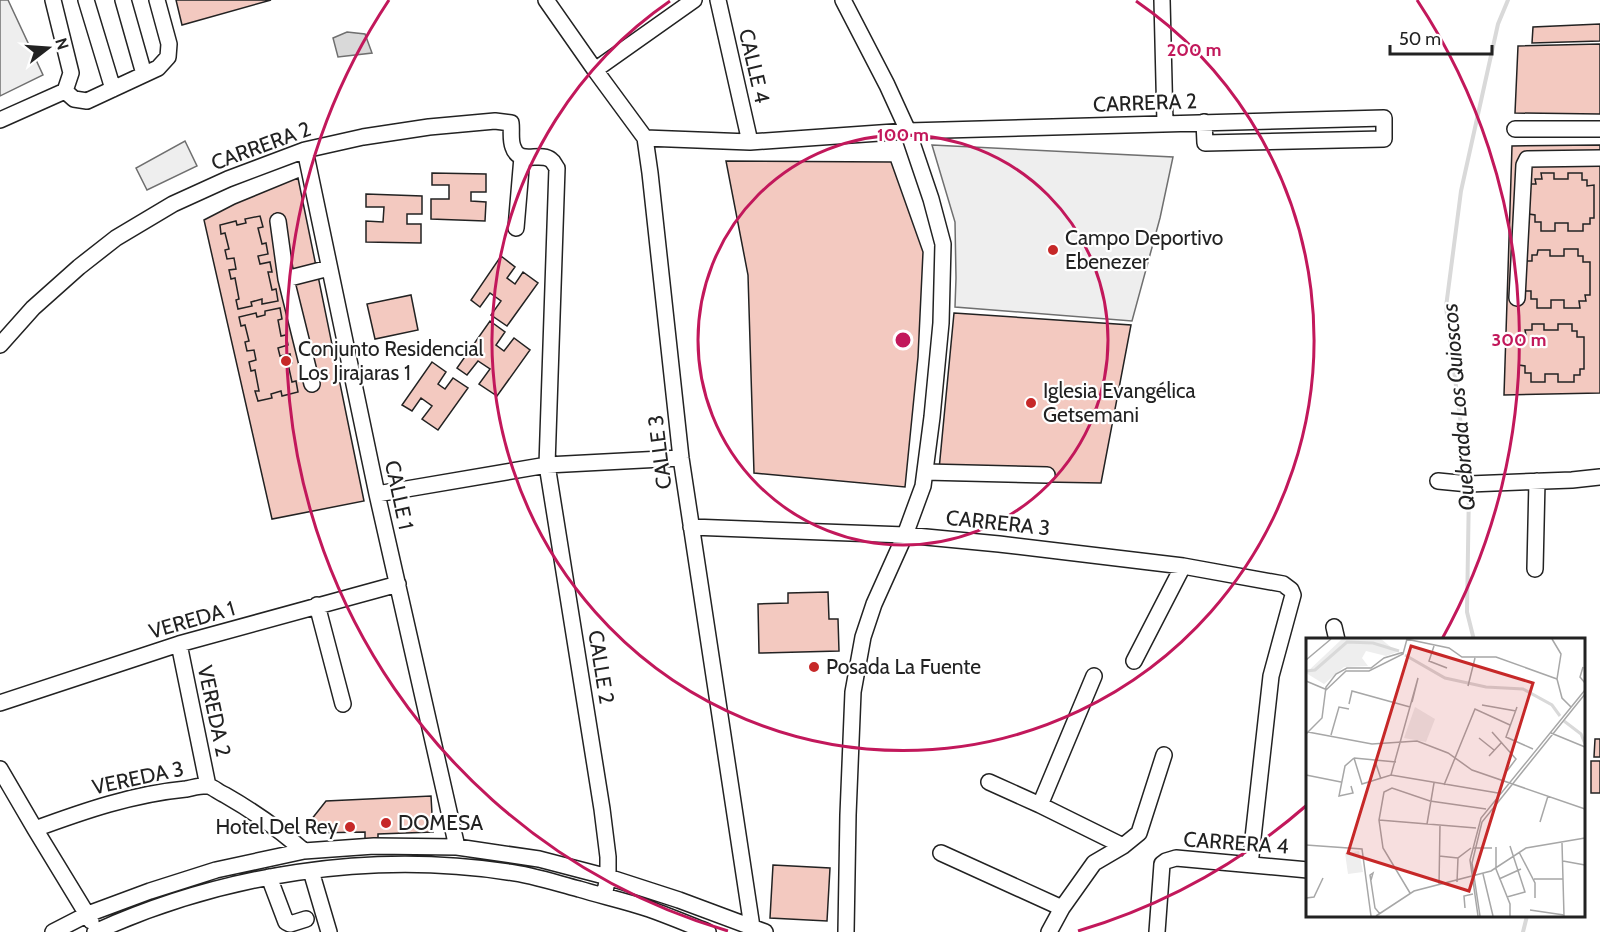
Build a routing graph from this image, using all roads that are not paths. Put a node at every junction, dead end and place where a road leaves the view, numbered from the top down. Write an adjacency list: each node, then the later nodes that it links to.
1 (53, 0): 13 (street)
2 (86, 0): 12 (street)
3 (123, 0): 11 (street)
4 (157, 0): 11 (street)
5 (546, 0): 10 (street, CALLE 3)
6 (694, 0): 10 (street)
7 (718, 0): 21 (street, CALLE 4)
8 (843, 0): 19 (street)
9 (1162, 0): 16 (street)
10 (595, 70): 20 (street, CALLE 3)
11 (144, 74): 12 (street)
12 (113, 89): 13 (street)
13 (65, 91): 15 (street)
14 (1384, 118): 16 (street, CARRERA 2)
15 (0, 120)
16 (1165, 123): 19 (street, CARRERA 2)
17 (1515, 129): 18 (street)
18 (1600, 129)
19 (908, 131): 21 (street, CARRERA 2); 34 (street)
20 (645, 138): 21 (street, CARRERA 2); 32 (street, CALLE 3)
21 (750, 142)
22 (304, 150): 23 (street, CARRERA 2); 27 (street, CALLE 1); 30 (street, CARRERA 2)
23 (522, 157): 26 (street); 33 (street, CALLE 2)
24 (1600, 158): 29 (street)
25 (278, 221): 28 (street)
26 (516, 228)
27 (329, 268): 28 (street); 39 (street, CALLE 1)
28 (286, 279): 31 (street)
29 (1517, 298)
30 (0, 345)
31 (312, 384)
32 (681, 458): 33 (street); 40 (street, CALLE 3)
33 (548, 465): 39 (street); 65 (street, CALLE 2)
34 (925, 472): 35 (street); 41 (street)
35 (1047, 475)
36 (1600, 477): 38 (street)
37 (1438, 481): 38 (street)
38 (1537, 481): 43 (street)
39 (377, 494): 44 (street, CALLE 1)
40 (691, 527): 41 (street, CARRERA 3); 70 (street, CALLE 3)
41 (905, 535): 42 (street, CARRERA 3); 75 (street)
42 (1183, 566): 47 (street); 61 (street, CARRERA 3)
43 (1535, 569)
44 (398, 584): 45 (street, VEREDA 1); 58 (street, CALLE 1)
45 (317, 605): 46 (street, VEREDA 1); 50 (street)
46 (179, 644): 49 (street, VEREDA 1); 54 (street, VEREDA 2)
47 (1134, 661)
48 (1094, 676): 55 (street)
49 (0, 703)
50 (343, 704)
51 (1164, 755): 57 (street)
52 (0, 768): 56 (street)
53 (989, 782): 55 (street)
54 (208, 786): 56 (street, VEREDA 3); 59 (street, VEREDA 3)
55 (1040, 805): 57 (street)
56 (34, 829): 68 (street)
57 (1123, 846): 67 (street)
58 (457, 847): 59 (street); 65 (street)
59 (304, 851): 68 (street)
60 (941, 853): 67 (street)
61 (1250, 865): 62 (street, CARRERA 4); 77 (street, CARRERA 4)
62 (1306, 870)
63 (311, 871): 64 (street); 66 (street); 73 (street)
64 (269, 877): 69 (street); 72 (street)
65 (608, 877): 66 (street, CALLE 2); 70 (street)
66 (604, 896): 74 (street)
67 (1062, 908): 76 (street)
68 (88, 914): 71 (street); 72 (street)
69 (306, 919)
70 (759, 929)
71 (53, 932)
72 (96, 932)
73 (329, 932)
74 (708, 932)
75 (846, 932)
76 (1049, 932)
77 (1157, 932)

